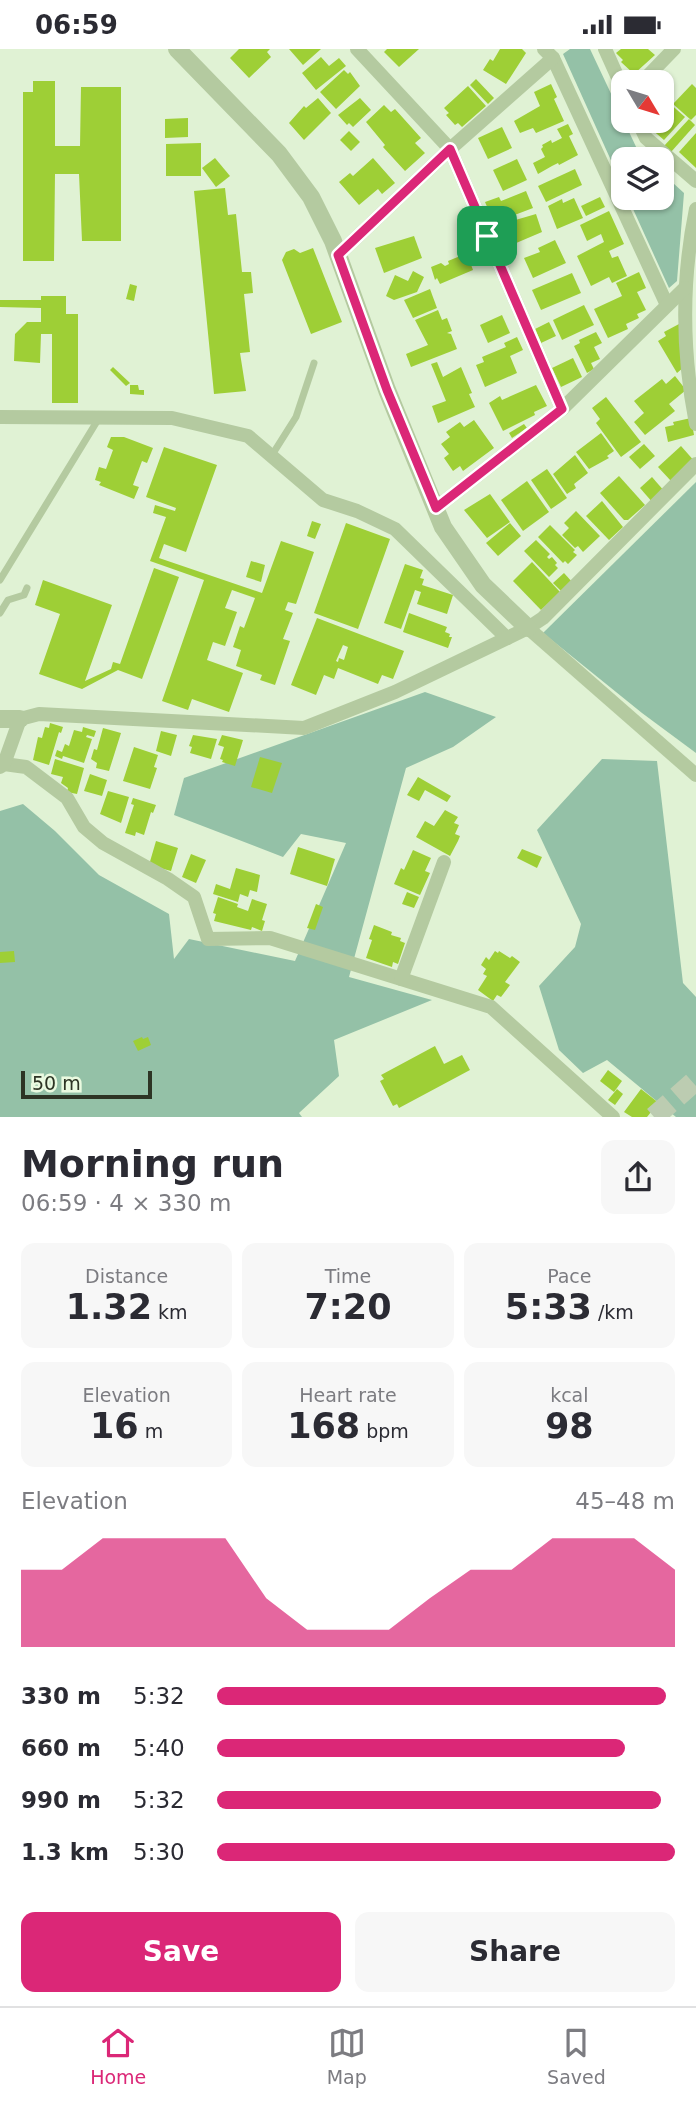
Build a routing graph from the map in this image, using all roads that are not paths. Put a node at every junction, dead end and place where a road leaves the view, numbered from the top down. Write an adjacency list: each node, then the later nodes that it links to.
1 (177, 49): 12 (street)
2 (357, 49): 9 (street)
3 (606, 49): 6 (street)
4 (674, 49): 7 (street)
5 (548, 53): 9 (street); 14 (street)
6 (615, 70)
7 (654, 70)
8 (644, 133): 10 (street)
9 (450, 149): 12 (street); 16 (street)
10 (696, 181)
11 (696, 209): 13 (street)
12 (338, 255): 22 (street)
13 (685, 288): 14 (street); 19 (street)
14 (667, 305): 16 (street)
15 (314, 363): 20 (lane)
16 (562, 409): 22 (street)
17 (0, 417): 18 (street)
18 (99, 418): 20 (street); 23 (lane)
19 (696, 424)
20 (272, 455): 27 (street)
21 (696, 464): 26 (street)
22 (436, 508): 26 (street)
23 (0, 580)
24 (27, 588): 25 (lane)
25 (0, 613)
26 (528, 628): 27 (street); 31 (street)
27 (507, 638): 29 (street)
28 (0, 719): 29 (street)
29 (20, 719): 30 (street)
30 (2, 765): 33 (street)
31 (696, 775)
32 (444, 862): 33 (street)
33 (401, 979): 34 (street)
34 (613, 1117)

